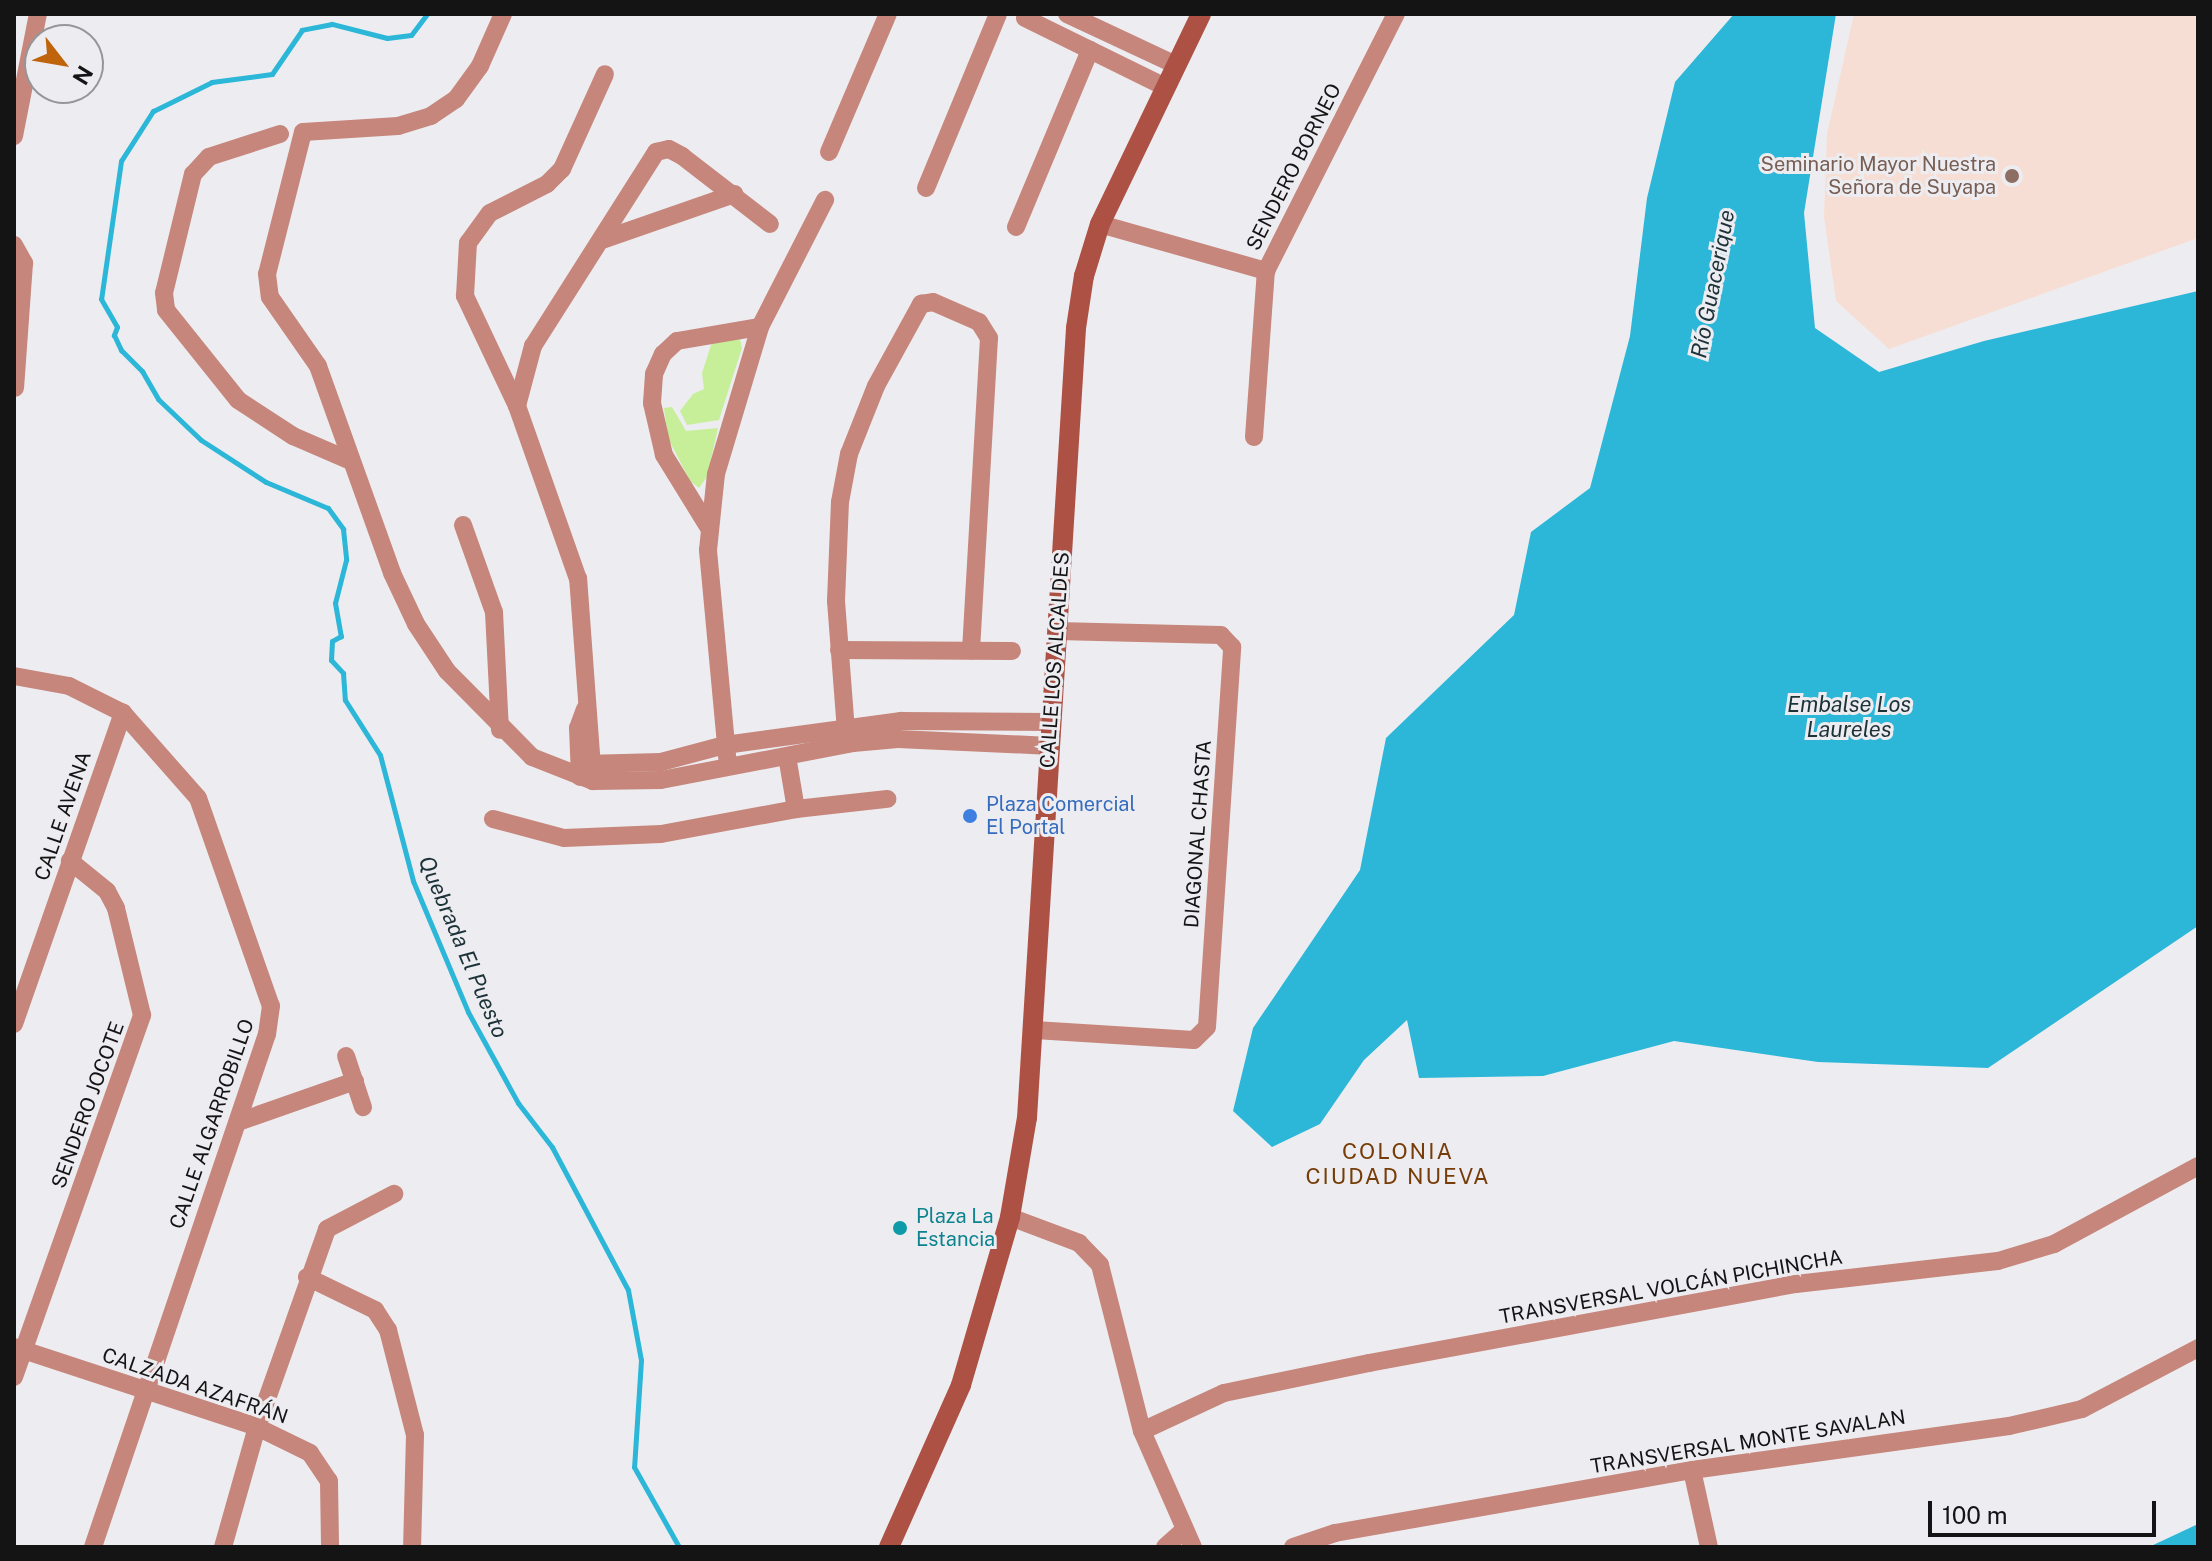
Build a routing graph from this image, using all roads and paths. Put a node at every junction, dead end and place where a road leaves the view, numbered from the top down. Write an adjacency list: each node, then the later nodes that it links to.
1 (38, 14): 17 (street)
2 (503, 14): 32 (street)
3 (888, 14): 18 (street)
4 (998, 14): 19 (street)
5 (1005, 14): 10 (street)
6 (1067, 14): 11 (street)
7 (1115, 14): 11 (street)
8 (1201, 14): 13 (main road, CALLE LOS ALCALDES)
9 (1396, 14): 27 (street, SENDERO BORNEO)
10 (1028, 16): 12 (street)
11 (1106, 32): 13 (street)
12 (1090, 50): 15 (street); 24 (street)
13 (1176, 65): 15 (main road, CALLE LOS ALCALDES)
14 (605, 74): 30 (street)
15 (1165, 87): 23 (main road, CALLE LOS ALCALDES)
16 (280, 134): 32 (street)
17 (14, 136)
18 (829, 152)
19 (926, 188)
20 (734, 194): 22 (street); 25 (street); 25 (street)
21 (825, 200): 28 (street)
22 (770, 224)
23 (1100, 224): 27 (street, SENDERO BORNEO); 35 (main road, CALLE LOS ALCALDES)
24 (1016, 227)
25 (605, 239): 30 (street)
26 (14, 245): 29 (street)
27 (1266, 271): 31 (street)
28 (760, 327): 34 (street); 34 (street)
29 (15, 388)
30 (517, 406): 48 (street)
31 (1254, 437)
32 (351, 461): 42 (street)
33 (463, 525): 42 (street)
34 (709, 528): 44 (street)
35 (1057, 631): 41 (main road, CALLE LOS ALCALDES); 54 (street, DIAGONAL CHASTA)
36 (839, 650): 37 (street); 37 (street); 43 (street)
37 (971, 650): 38 (street)
38 (1012, 651)
39 (14, 676): 40 (street, CALLE ALGARROBILLO)
40 (123, 713): 52 (street, CALLE AVENA); 58 (street, CALLE ALGARROBILLO)
41 (1051, 722): 43 (street); 45 (main road, CALLE LOS ALCALDES)
42 (500, 730): 48 (street)
43 (845, 736): 44 (street); 45 (street); 46 (street)
44 (725, 745): 47 (street); 48 (street)
45 (1050, 746): 54 (main road, CALLE LOS ALCALDES)
46 (787, 756): 47 (street); 50 (street)
47 (728, 766): 48 (street)
48 (587, 772)
49 (887, 799): 50 (street)
50 (796, 809): 51 (street)
51 (493, 819)
52 (70, 861): 53 (street, CALLE AVENA); 64 (street, SENDERO JOCOTE)
53 (14, 1024)
54 (1035, 1030): 61 (main road, CALLE LOS ALCALDES)
55 (346, 1056): 56 (street)
56 (355, 1081): 57 (street); 58 (street)
57 (363, 1107)
58 (238, 1122): 66 (street, CALLE ALGARROBILLO)
59 (2198, 1166): 68 (street, TRANSVERSAL VOLCÁN PICHINCHA)
60 (394, 1194): 62 (street)
61 (1010, 1217): 68 (street); 75 (main road, CALLE LOS ALCALDES)
62 (307, 1277): 67 (street); 74 (street)
63 (2198, 1348): 69 (street, TRANSVERSAL MONTE SAVALAN)
64 (18, 1349): 65 (street, SENDERO JOCOTE); 66 (street, CALZADA AZAFRÁN)
65 (14, 1377)
66 (144, 1390): 67 (street, CALZADA AZAFRÁN); 71 (street, CALLE ALGARROBILLO)
67 (257, 1427): 72 (street); 73 (street, CALZADA AZAFRÁN)
68 (1142, 1431): 70 (street)
69 (1692, 1470): 77 (street, TRANSVERSAL MONTE SAVALAN); 78 (street)
70 (1188, 1539): 76 (street)
71 (93, 1547)
72 (223, 1547)
73 (330, 1547)
74 (412, 1547)
75 (889, 1547)
76 (1165, 1547)
77 (1293, 1547)
78 (1709, 1547)

